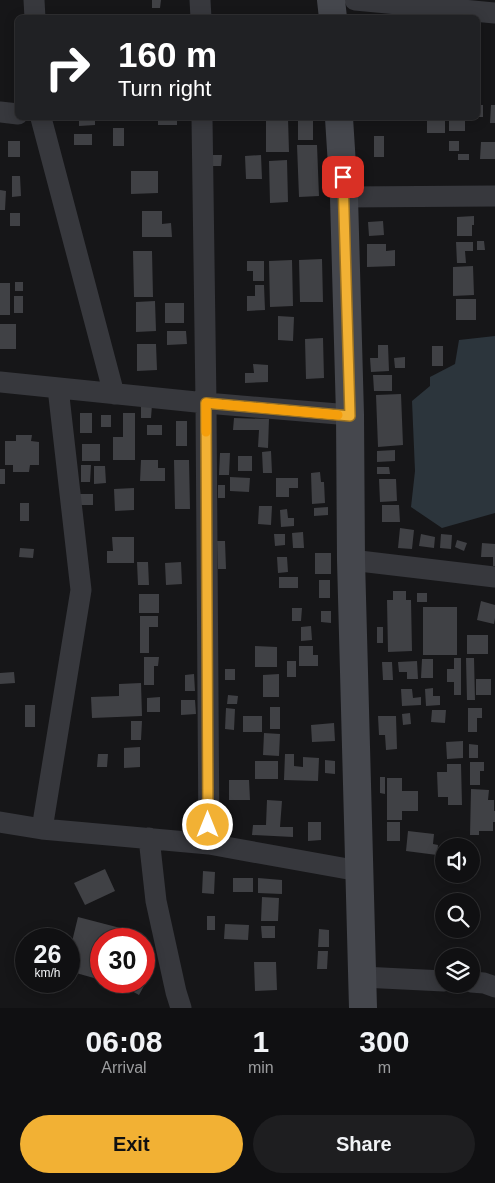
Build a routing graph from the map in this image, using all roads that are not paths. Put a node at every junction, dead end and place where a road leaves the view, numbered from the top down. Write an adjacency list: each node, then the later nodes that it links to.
1 (34, 0): 6 (street)
2 (200, 0): 7 (street)
3 (331, 0): 8 (main road)
4 (355, 0): 5 (street)
5 (495, 13)
6 (35, 15)
7 (201, 15)
8 (332, 15)
9 (0, 112): 10 (street)
10 (15, 114)
11 (42, 120): 18 (street)
12 (202, 120): 19 (street)
13 (339, 120): 15 (main road)
14 (495, 196): 15 (street)
15 (344, 197): 20 (main road)
16 (0, 382): 17 (street)
17 (58, 388): 18 (street); 24 (street)
18 (114, 394): 19 (street)
19 (206, 403): 20 (street); 26 (street)
20 (350, 416): 21 (main road)
21 (351, 560): 22 (street); 27 (main road)
22 (495, 577)
23 (0, 822): 24 (street)
24 (42, 829): 25 (street)
25 (149, 838): 26 (street); 32 (street)
26 (209, 844): 27 (street)
27 (359, 872): 28 (main road)
28 (362, 977): 29 (street); 33 (main road)
29 (435, 981)
30 (480, 983): 31 (street)
31 (495, 988)
32 (181, 1008)
33 (363, 1008)

